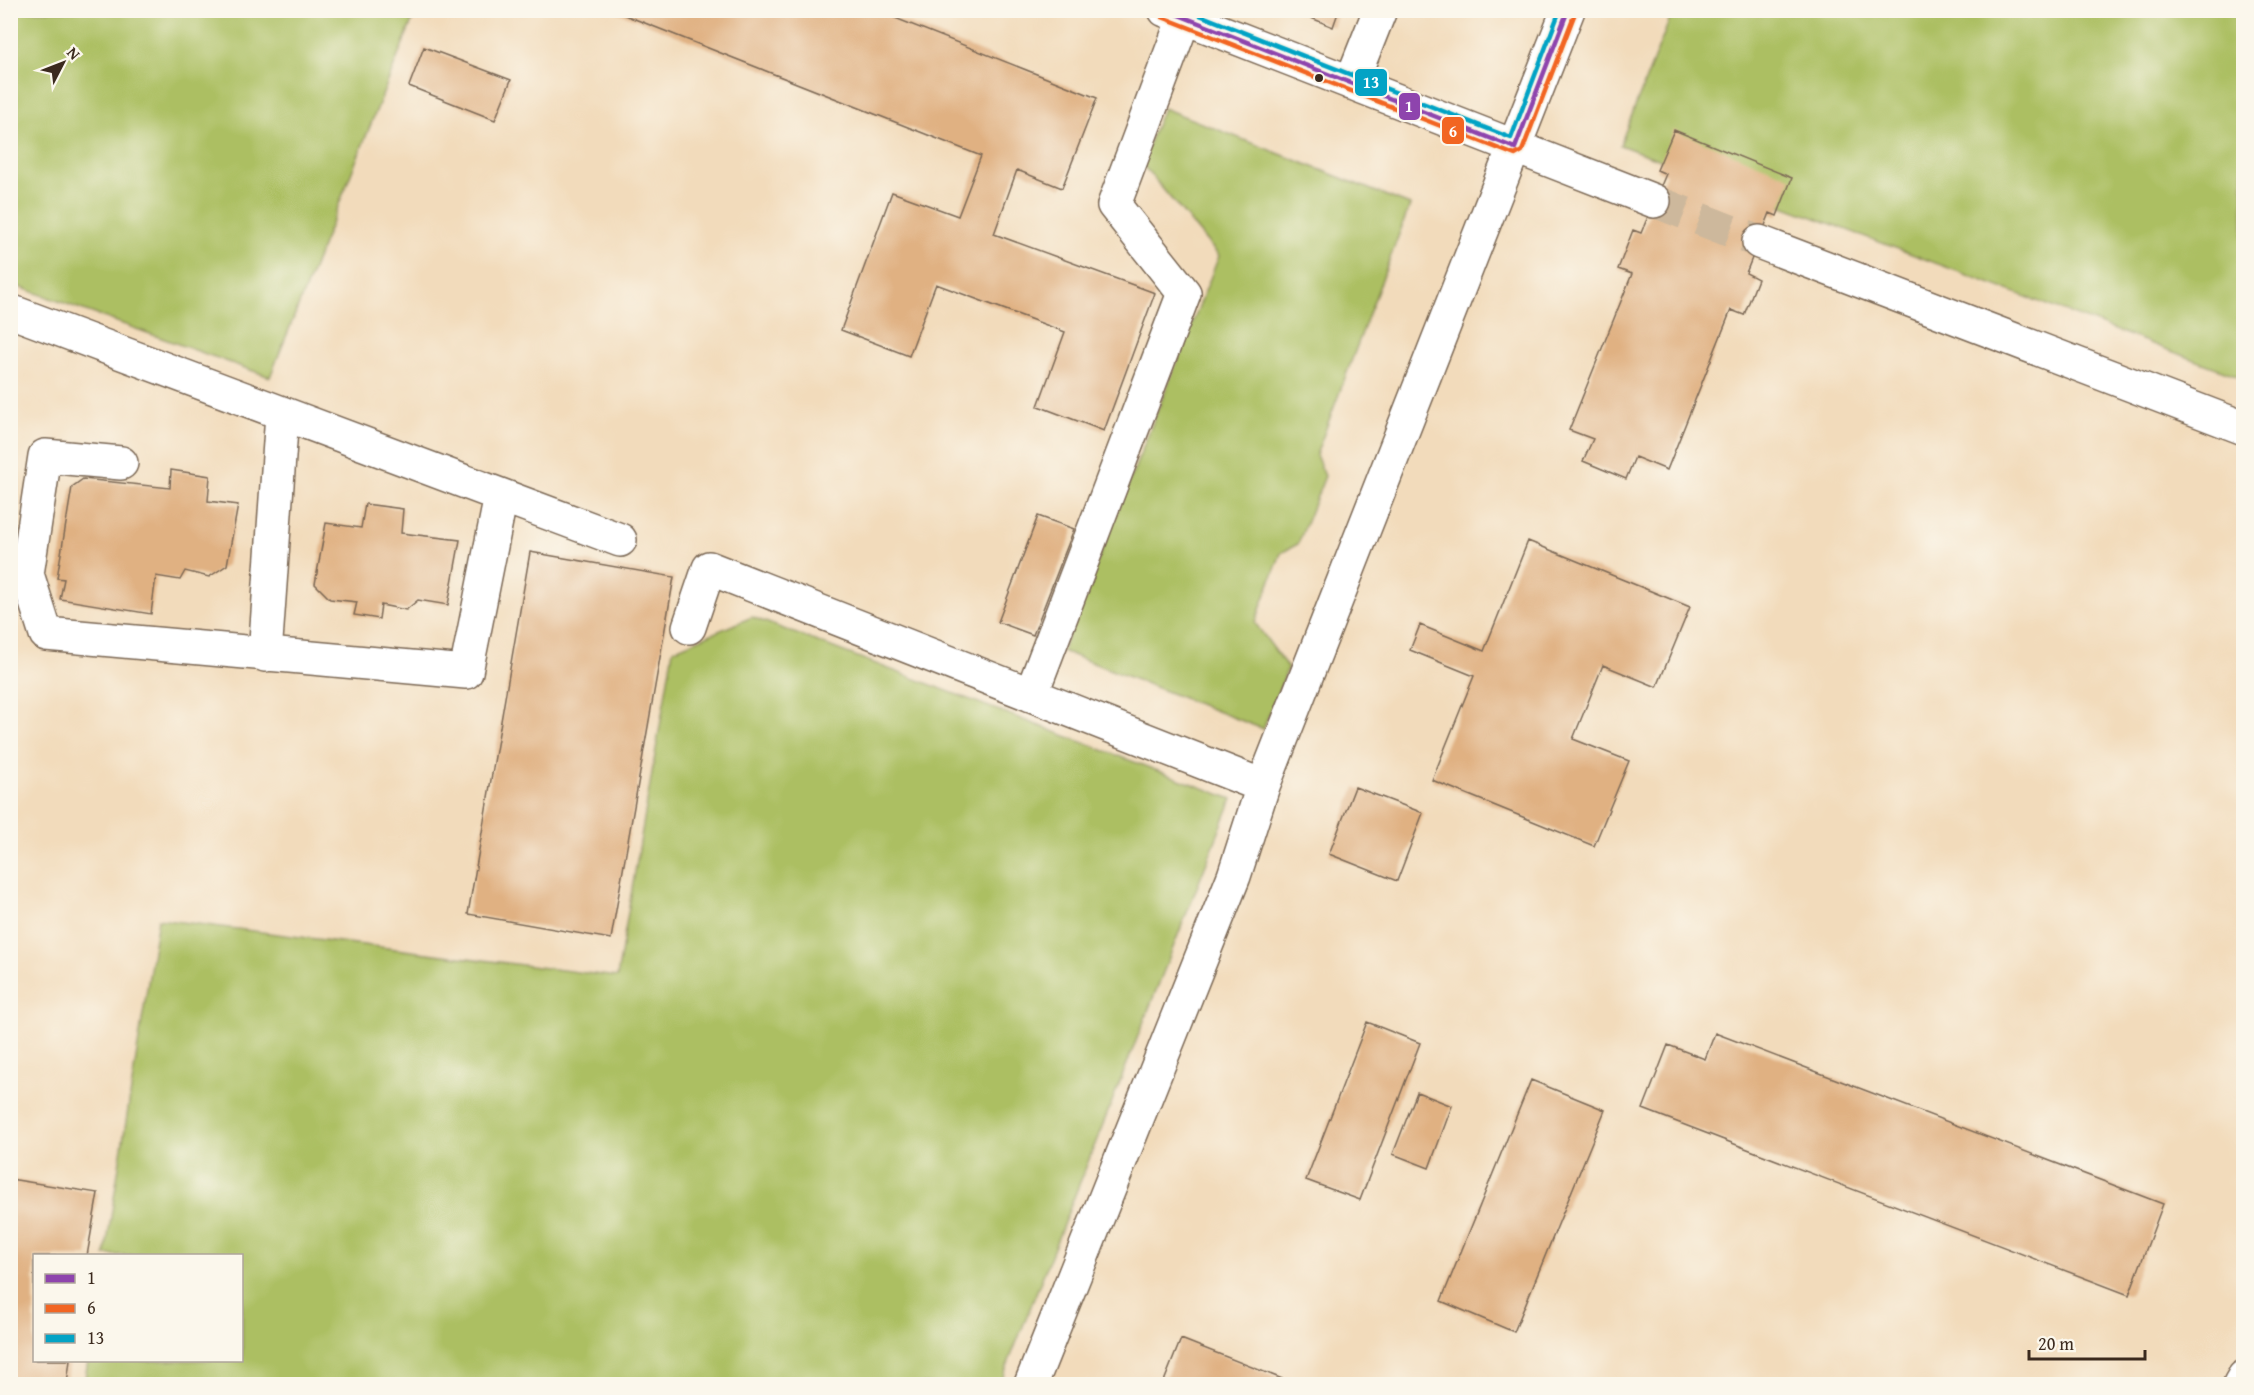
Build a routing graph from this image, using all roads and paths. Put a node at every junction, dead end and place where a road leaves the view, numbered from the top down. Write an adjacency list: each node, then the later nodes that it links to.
1 (1380, 10): 4 (street)
2 (1568, 10): 5 (street)
3 (1175, 14): 4 (street); 17 (street)
4 (1351, 84): 5 (street)
5 (1515, 148): 6 (street); 18 (street)
6 (1654, 201)
7 (1759, 242): 10 (street)
8 (10, 311): 9 (street)
9 (282, 414): 12 (street); 16 (street)
10 (2244, 428)
11 (121, 463): 14 (street)
12 (501, 496): 13 (street); 16 (street)
13 (620, 540)
14 (19, 572): 16 (street)
15 (689, 627): 17 (street)
16 (265, 655)
17 (1031, 695): 18 (street)
18 (1263, 786): 20 (street)
19 (2244, 1377): 21 (street)
20 (1031, 1384)
21 (2241, 1384)

